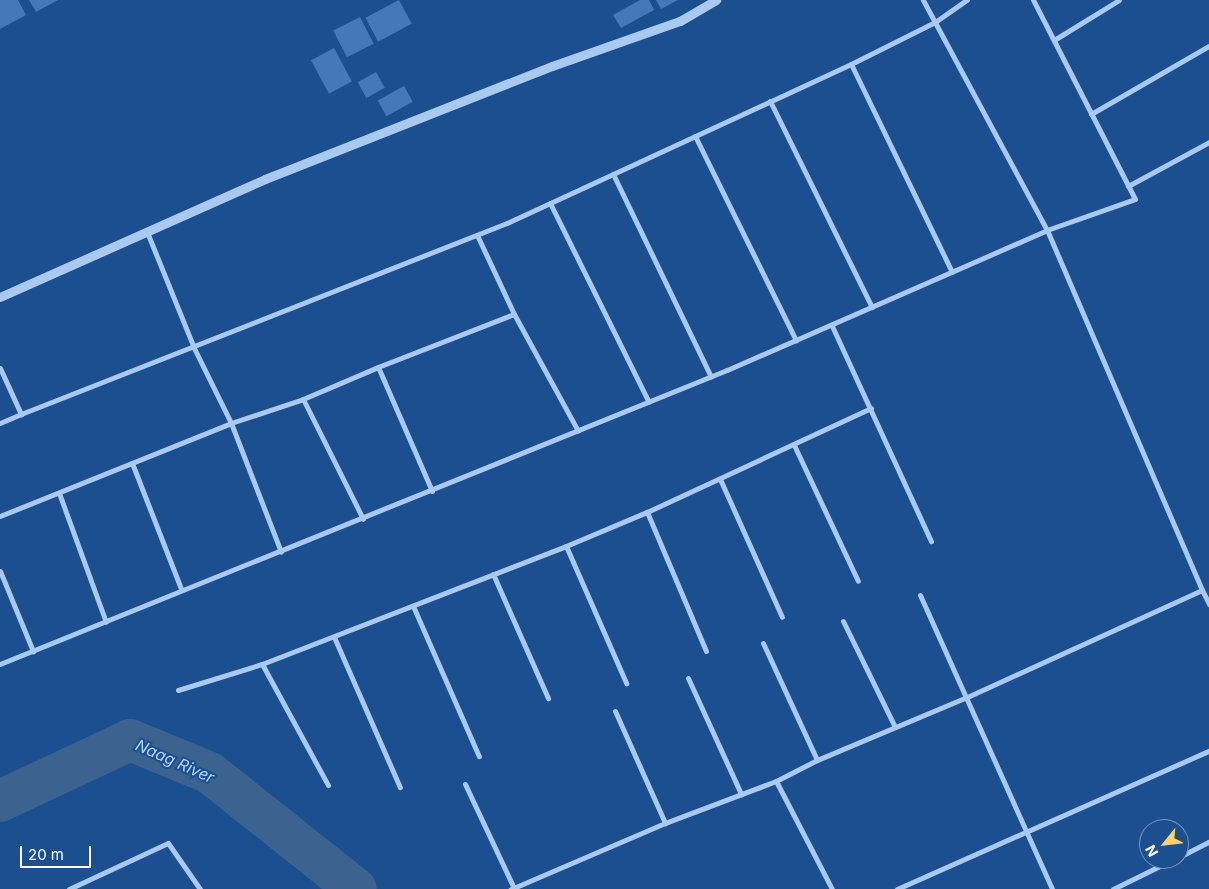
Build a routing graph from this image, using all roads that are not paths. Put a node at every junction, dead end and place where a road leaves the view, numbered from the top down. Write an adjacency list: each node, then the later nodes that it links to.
1 (716, 0): 18 (street)
2 (923, 0): 6 (street)
3 (967, 0): 6 (street)
4 (1033, 0): 7 (street)
5 (1119, 0): 7 (street)
6 (935, 22): 9 (street); 17 (street)
7 (1054, 40): 11 (street)
8 (1209, 46): 11 (street)
9 (851, 64): 10 (street); 20 (street)
10 (770, 102): 12 (street); 22 (street)
11 (1091, 114): 15 (street)
12 (696, 136): 14 (street); 25 (street)
13 (1209, 142): 15 (street)
14 (613, 174): 16 (street); 29 (street)
15 (1128, 186): 17 (street)
16 (550, 203): 19 (street); 31 (street)
17 (1047, 230): 20 (street); 52 (street)
18 (146, 232): 21 (street); 26 (street)
19 (477, 235): 23 (street); 26 (street)
20 (952, 272): 22 (street)
21 (0, 297)
22 (872, 307): 24 (street)
23 (514, 314): 27 (street); 36 (street)
24 (832, 326): 25 (street); 32 (street)
25 (796, 340): 29 (street)
26 (194, 348): 33 (street); 35 (street)
27 (378, 367): 30 (street); 40 (street)
28 (0, 368): 33 (street)
29 (711, 377): 31 (street)
30 (303, 399): 35 (street); 44 (street)
31 (649, 402): 36 (street)
32 (871, 408): 37 (street); 45 (street)
33 (21, 414): 34 (street)
34 (0, 423)
35 (231, 423): 38 (street); 47 (street)
36 (578, 431): 40 (street)
37 (794, 445): 39 (street); 50 (street)
38 (132, 463): 41 (street); 51 (street)
39 (720, 479): 42 (street); 56 (street)
40 (432, 491): 44 (street)
41 (59, 493): 43 (street); 58 (street)
42 (647, 512): 46 (street); 62 (street)
43 (0, 516)
44 (363, 519): 47 (street)
45 (930, 541)
46 (566, 546): 49 (street); 66 (street)
47 (281, 552): 51 (street)
48 (0, 571): 61 (street)
49 (493, 574): 55 (street); 69 (street)
50 (858, 581)
51 (181, 589): 58 (street)
52 (1202, 590): 54 (street); 68 (street)
53 (920, 595): 68 (street)
54 (1209, 604)
55 (414, 606): 59 (street); 73 (street)
56 (782, 617)
57 (843, 621): 71 (street)
58 (106, 622): 61 (street)
59 (334, 637): 64 (street); 78 (street)
60 (763, 643): 74 (street)
61 (33, 651): 63 (street)
62 (706, 651)
63 (0, 664)
64 (262, 664): 67 (street); 77 (street)
65 (688, 678): 79 (street)
66 (626, 684)
67 (178, 690)
68 (967, 697): 71 (street); 81 (street)
69 (548, 698)
70 (615, 711): 80 (street)
71 (895, 726): 74 (street)
72 (1209, 751): 81 (street)
73 (479, 756)
74 (817, 760): 75 (street)
75 (776, 781): 79 (street); 90 (street)
76 (465, 784): 86 (street)
77 (328, 785)
78 (400, 787)
79 (741, 794): 80 (street)
80 (665, 823): 86 (street)
81 (1027, 831): 91 (street); 92 (street)
82 (1209, 842): 83 (street)
83 (1189, 852)
84 (1154, 869): 93 (street)
85 (80, 883): 87 (street); 88 (street); 89 (street)
86 (513, 888)
87 (69, 889)
88 (84, 889)
89 (200, 889)
90 (832, 889)
91 (897, 889)
92 (1052, 889)
93 (1113, 889)

